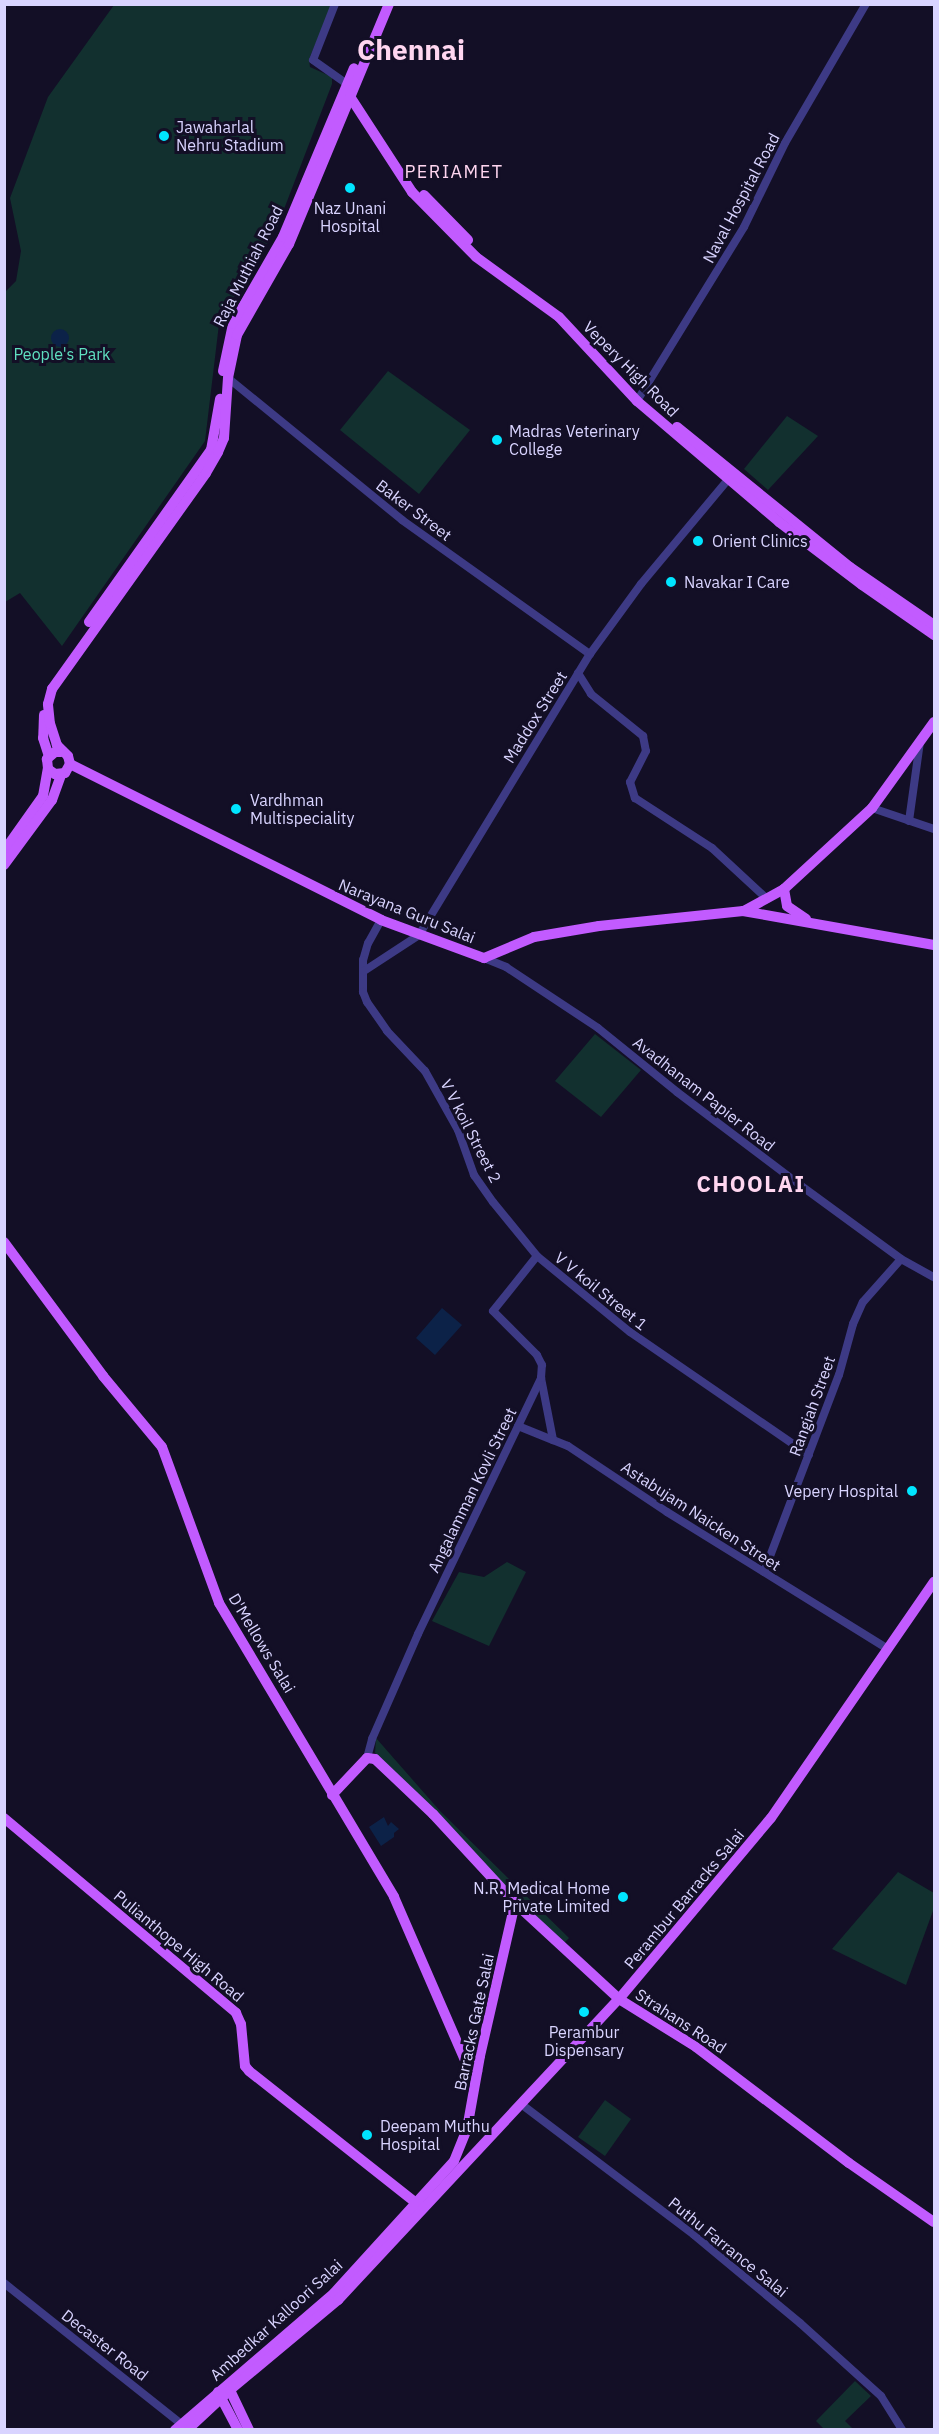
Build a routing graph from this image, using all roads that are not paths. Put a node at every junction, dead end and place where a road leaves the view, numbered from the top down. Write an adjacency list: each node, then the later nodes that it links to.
1 (335, 4): 5 (street)
2 (382, 4): 5 (main road, Raja Muthiah Road)
3 (390, 4): 5 (main road, Raja Muthiah Road)
4 (866, 4): 7 (street, Naval Hospital Road)
5 (348, 91): 6 (main road, Raja Muthiah Road); 7 (main road, Vepery High Road); 16 (main road, Raja Muthiah Road)
6 (228, 378): 11 (street, Baker Street); 15 (main road, Raja Muthiah Road)
7 (638, 398): 8 (main road, Vepery High Road)
8 (730, 477): 9 (main road, Vepery High Road); 10 (main road, Vepery High Road); 11 (street, Maddox Street)
9 (934, 625)
10 (934, 635)
11 (590, 654): 12 (street, Maddox Street)
12 (578, 674): 26 (street); 31 (street, Maddox Street)
13 (934, 722): 14 (main road)
14 (920, 742): 20 (main road); 21 (street)
15 (62, 752): 16 (main road); 17 (main road)
16 (49, 756): 18 (main road)
17 (70, 764): 19 (main road); 29 (main road, Narayana Guru Salai)
18 (48, 769): 19 (main road); 23 (main road)
19 (61, 774): 24 (main road)
20 (872, 808): 21 (street); 25 (main road)
21 (909, 821): 22 (street)
22 (934, 830)
23 (4, 851)
24 (4, 865)
25 (784, 889): 26 (main road); 30 (main road)
26 (767, 899): 27 (main road); 28 (main road)
27 (744, 911): 28 (main road, Narayana Guru Salai); 33 (main road, Narayana Guru Salai)
28 (768, 914): 30 (main road, Narayana Guru Salai)
29 (381, 920): 31 (main road, Narayana Guru Salai); 34 (street, V V koil Street 2)
30 (809, 921): 32 (main road, Narayana Guru Salai)
31 (419, 935): 33 (main road, Narayana Guru Salai); 34 (street, Maddox Street)
32 (934, 945)
33 (484, 958): 37 (street, Avadhanam Papier Road)
34 (364, 971): 36 (street, V V koil Street 2)
35 (4, 1242): 47 (main road, D'Mellows Salai)
36 (537, 1256): 39 (street); 42 (street, V V koil Street 1)
37 (901, 1259): 38 (street, Avadhanam Papier Road); 42 (street, Rangiah Street)
38 (934, 1277)
39 (541, 1378): 40 (street, Angalamman Kovli Street); 41 (street)
40 (518, 1426): 41 (street, Astabujam Naicken Street); 46 (street, Angalamman Kovli Street)
41 (553, 1440): 43 (street, Astabujam Naicken Street)
42 (809, 1455): 43 (street, Rangiah Street)
43 (764, 1572): 45 (street, Astabujam Naicken Street)
44 (934, 1582): 45 (main road, Perambur Barracks Salai)
45 (888, 1649): 50 (main road, Perambur Barracks Salai)
46 (367, 1758): 47 (main road); 49 (main road, Strahans Road)
47 (332, 1795): 51 (main road, D'Mellows Salai)
48 (4, 1818): 53 (main road, Pulianthope High Road)
49 (515, 1903): 50 (main road, Strahans Road); 51 (main road, Barracks Gate Salai)
50 (619, 1999): 52 (main road, Perambur Barracks Salai); 54 (main road, Strahans Road)
51 (477, 2071): 53 (main road, Barracks Gate Salai)
52 (520, 2104): 53 (main road, Perambur Barracks Salai); 60 (street, Puthu Farrance Salai)
53 (421, 2206): 56 (main road, Ambedkar Kalloori Salai)
54 (934, 2222)
55 (4, 2283): 57 (street, Decaster Road)
56 (224, 2390): 57 (main road, Ambedkar Kalloori Salai); 58 (main road); 59 (main road)
57 (183, 2428)
58 (238, 2430)
59 (249, 2430)
60 (902, 2430)

